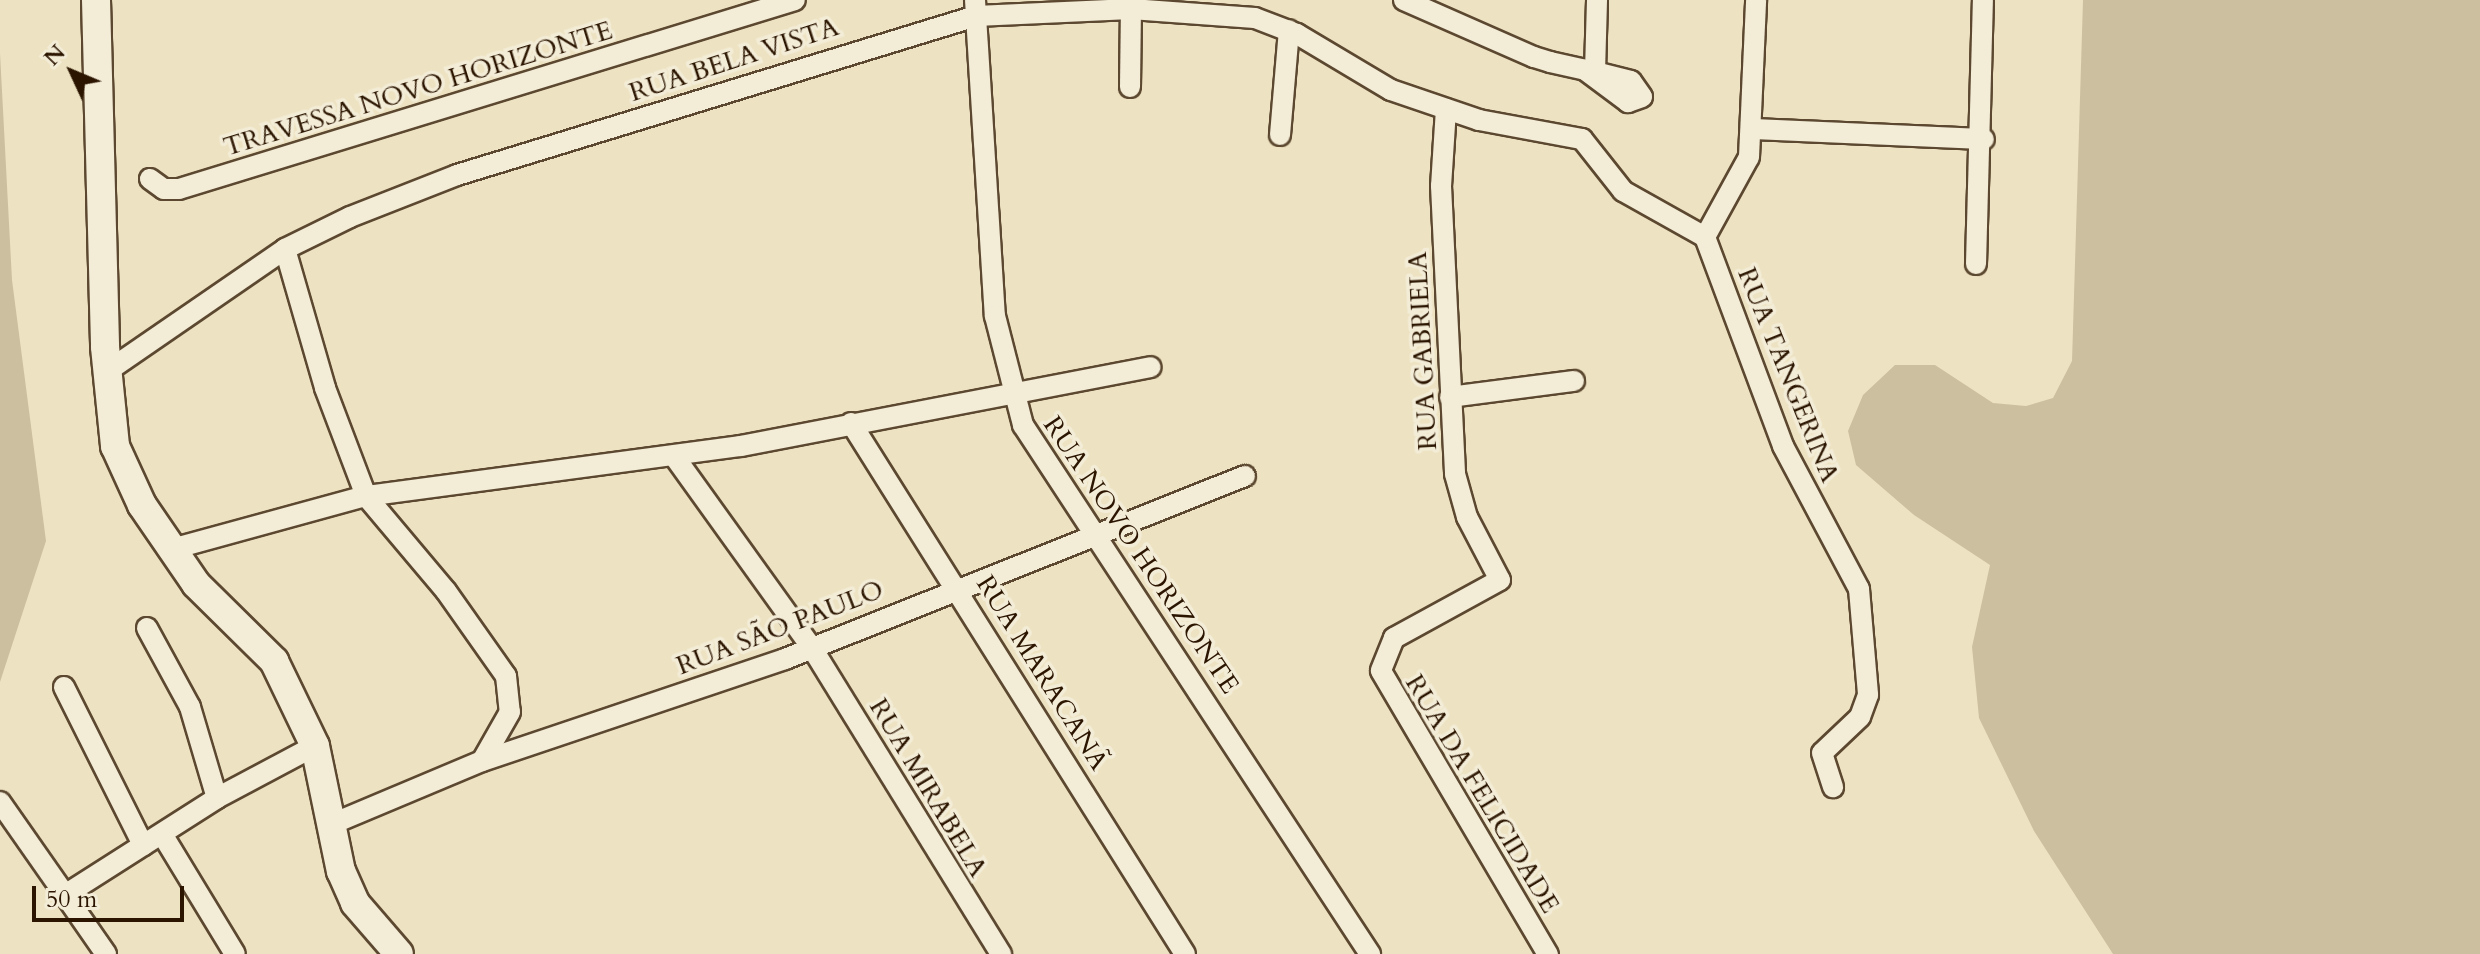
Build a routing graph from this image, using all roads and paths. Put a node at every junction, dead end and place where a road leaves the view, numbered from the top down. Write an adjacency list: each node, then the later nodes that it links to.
1 (96, 0): 22 (main road)
2 (795, 0): 18 (street, TRAVESSA NOVO HORIZONTE)
3 (1404, 0): 7 (street)
4 (1597, 0): 11 (street)
5 (1756, 0): 15 (street)
6 (1983, 0): 17 (street)
7 (1438, 6): 11 (street)
8 (976, 8): 9 (street, RUA BELA VISTA); 20 (street, RUA BELA VISTA); 25 (street, RUA NOVO HORIZONTE)
9 (1131, 9): 10 (street, RUA BELA VISTA); 12 (street)
10 (1289, 30): 14 (street, RUA BELA VISTA); 16 (street)
11 (1590, 71): 13 (street)
12 (1130, 87)
13 (1635, 103)
14 (1446, 109): 19 (street, RUA BELA VISTA); 26 (street, RUA GABRIELA)
15 (1752, 129): 17 (street); 19 (street)
16 (1280, 135)
17 (1984, 139): 21 (street)
18 (150, 179)
19 (1705, 237): 40 (street, RUA TANGERINA)
20 (285, 249): 22 (street, RUA BELA VISTA); 30 (street)
21 (1976, 264)
22 (107, 358): 32 (main road)
23 (1150, 367): 25 (street)
24 (1574, 381): 26 (street)
25 (1011, 393): 27 (street); 31 (street, RUA NOVO HORIZONTE)
26 (1450, 397): 33 (street, RUA GABRIELA)
27 (851, 423): 28 (street); 34 (street, RUA MARACANÃ)
28 (674, 456): 30 (street); 36 (street, RUA MIRABELA)
29 (1245, 476): 31 (street, RUA SÃO PAULO)
30 (366, 496): 32 (street); 39 (street)
31 (1094, 536): 34 (street, RUA SÃO PAULO); 52 (street, RUA NOVO HORIZONTE)
32 (172, 549): 38 (main road)
33 (1500, 580): 53 (street, RUA DA FELICIDADE)
34 (957, 587): 36 (street, RUA SÃO PAULO); 51 (street, RUA MARACANÃ)
35 (147, 628): 41 (street)
36 (812, 648): 39 (street, RUA SÃO PAULO); 50 (street, RUA MIRABELA)
37 (64, 687): 45 (street)
38 (315, 746): 41 (street); 43 (main road)
39 (482, 761): 43 (street, RUA SÃO PAULO)
40 (1833, 787)
41 (217, 798): 44 (street)
42 (0, 802): 46 (street)
43 (332, 824): 49 (main road)
44 (162, 834): 45 (street); 48 (street)
45 (143, 845): 46 (street)
46 (65, 895): 47 (street)
47 (106, 954)
48 (235, 954)
49 (399, 954)
50 (1001, 954)
51 (1185, 954)
52 (1370, 954)
53 (1548, 954)

